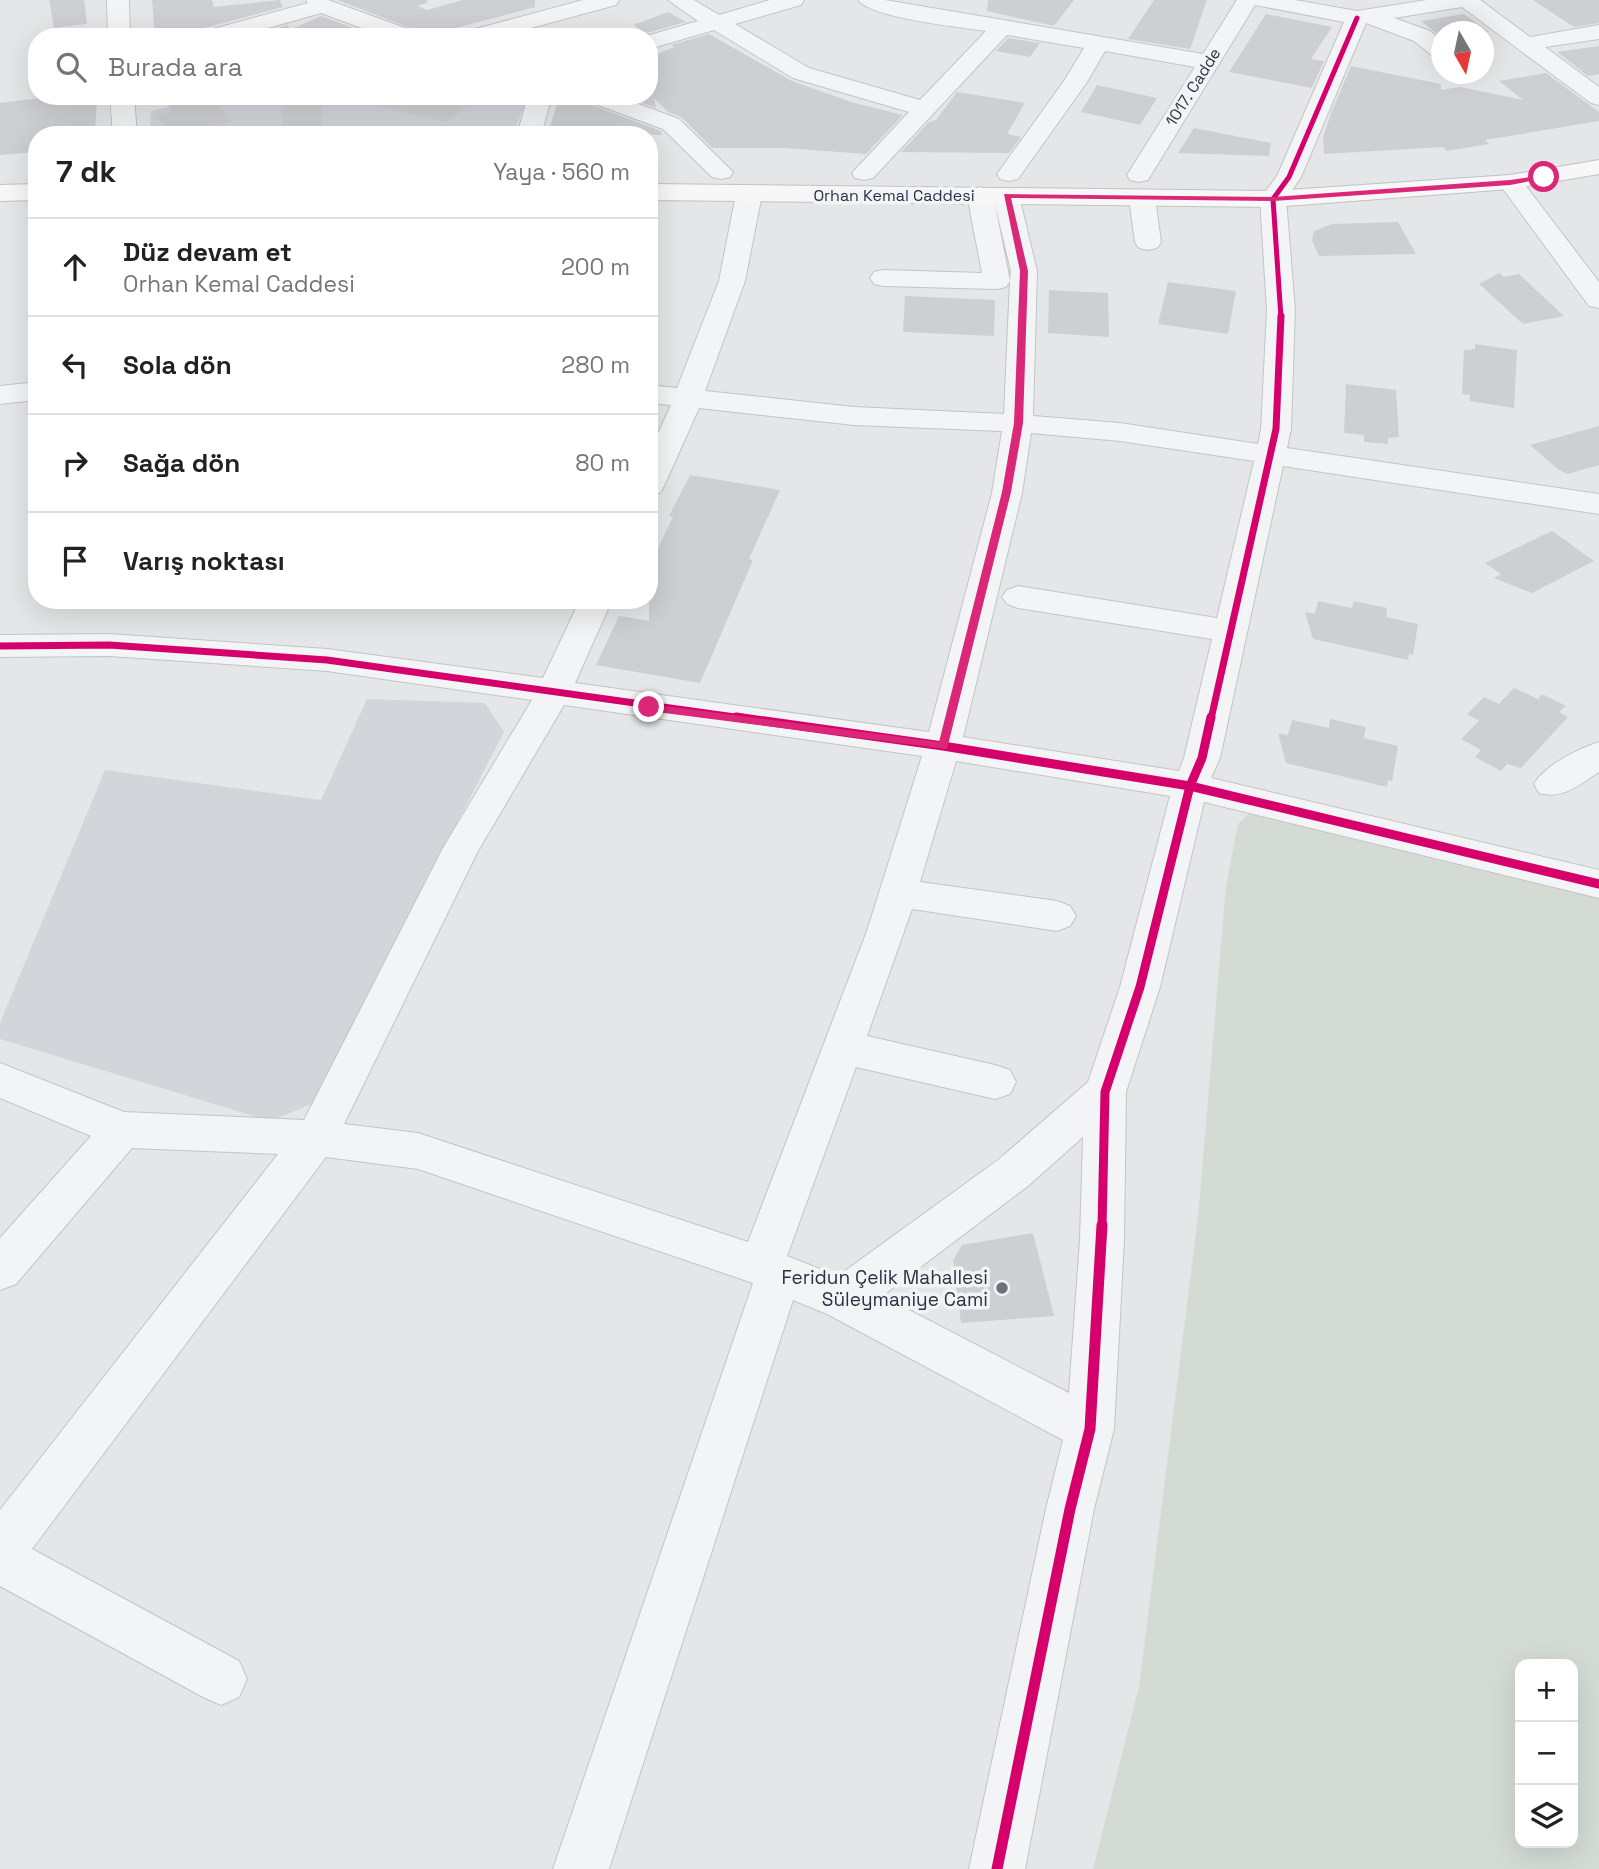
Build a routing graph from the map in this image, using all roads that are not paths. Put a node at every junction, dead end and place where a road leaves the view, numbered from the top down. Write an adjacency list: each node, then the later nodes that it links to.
1 (118, 0): 14 (street)
2 (608, 0): 17 (street)
3 (679, 0): 12 (street)
4 (793, 0): 12 (street)
5 (869, 0): 13 (street)
6 (991, 0): 13 (street)
7 (1248, 0): 23 (street, 1017. Cadde)
8 (1260, 0): 11 (street)
9 (1466, 0): 11 (street); 21 (street)
10 (319, 3): 15 (street); 16 (street)
11 (1362, 18): 20 (street); 41 (street)
12 (716, 23): 19 (street); 28 (street)
13 (993, 25): 22 (street); 28 (street)
14 (118, 28)
15 (239, 28)
16 (384, 28)
17 (492, 28)
18 (1599, 32): 21 (street)
19 (658, 39)
20 (1431, 44)
21 (1525, 44): 24 (street)
22 (1097, 45): 23 (street); 40 (street)
23 (1208, 62): 39 (street, 1017. Cadde)
24 (1599, 98)
25 (123, 105): 29 (street)
26 (537, 105): 30 (street)
27 (619, 105): 36 (street)
28 (925, 108): 37 (street)
29 (124, 126)
30 (532, 126)
31 (1599, 148): 41 (main road, Orhan Kemal Caddesi)
32 (1599, 167): 38 (main road, Orhan Kemal Caddesi)
33 (28, 169): 34 (main road)
34 (0, 170)
35 (658, 171): 36 (main road, Orhan Kemal Caddesi)
36 (721, 172): 37 (main road, Orhan Kemal Caddesi)
37 (864, 173): 40 (main road, Orhan Kemal Caddesi)
38 (1510, 182): 41 (main road, Orhan Kemal Caddesi); 48 (street)
39 (1141, 186): 40 (main road, Orhan Kemal Caddesi); 41 (main road, Orhan Kemal Caddesi); 46 (street)
40 (999, 188): 45 (main road, Orhan Kemal Caddesi); 47 (street); 53 (street)
41 (1281, 188): 54 (street)
42 (28, 192): 44 (main road)
43 (658, 192): 45 (main road, Orhan Kemal Caddesi)
44 (0, 193)
45 (748, 194): 52 (street)
46 (1148, 242)
47 (883, 278)
48 (1599, 300)
49 (28, 392): 50 (street)
50 (0, 395)
51 (658, 395): 52 (street)
52 (688, 398): 53 (street); 55 (street)
53 (1018, 423): 54 (street); 62 (street)
54 (1270, 454): 56 (street); 59 (street)
55 (658, 466)
56 (1599, 504)
57 (1018, 597): 59 (street)
58 (592, 609): 61 (street)
59 (1231, 631): 65 (street)
60 (0, 646): 61 (street)
61 (554, 692): 62 (street); 74 (street)
62 (943, 746): 65 (street); 67 (street)
63 (1599, 755): 64 (street)
64 (1552, 784)
65 (1189, 786): 66 (street); 72 (street)
66 (1599, 884)
67 (898, 893): 68 (street); 69 (street)
68 (1057, 916)
69 (843, 1047): 71 (street); 76 (street)
70 (0, 1080): 73 (street)
71 (995, 1082)
72 (1105, 1092): 77 (street); 78 (street)
73 (122, 1130): 74 (street); 75 (street)
74 (316, 1138): 76 (street); 79 (street)
75 (0, 1270)
76 (770, 1270): 77 (street); 82 (street)
77 (843, 1298): 78 (street)
78 (1090, 1429): 83 (street)
79 (0, 1550)
80 (0, 1559): 81 (street)
81 (220, 1679)
82 (581, 1869)
83 (997, 1869)

